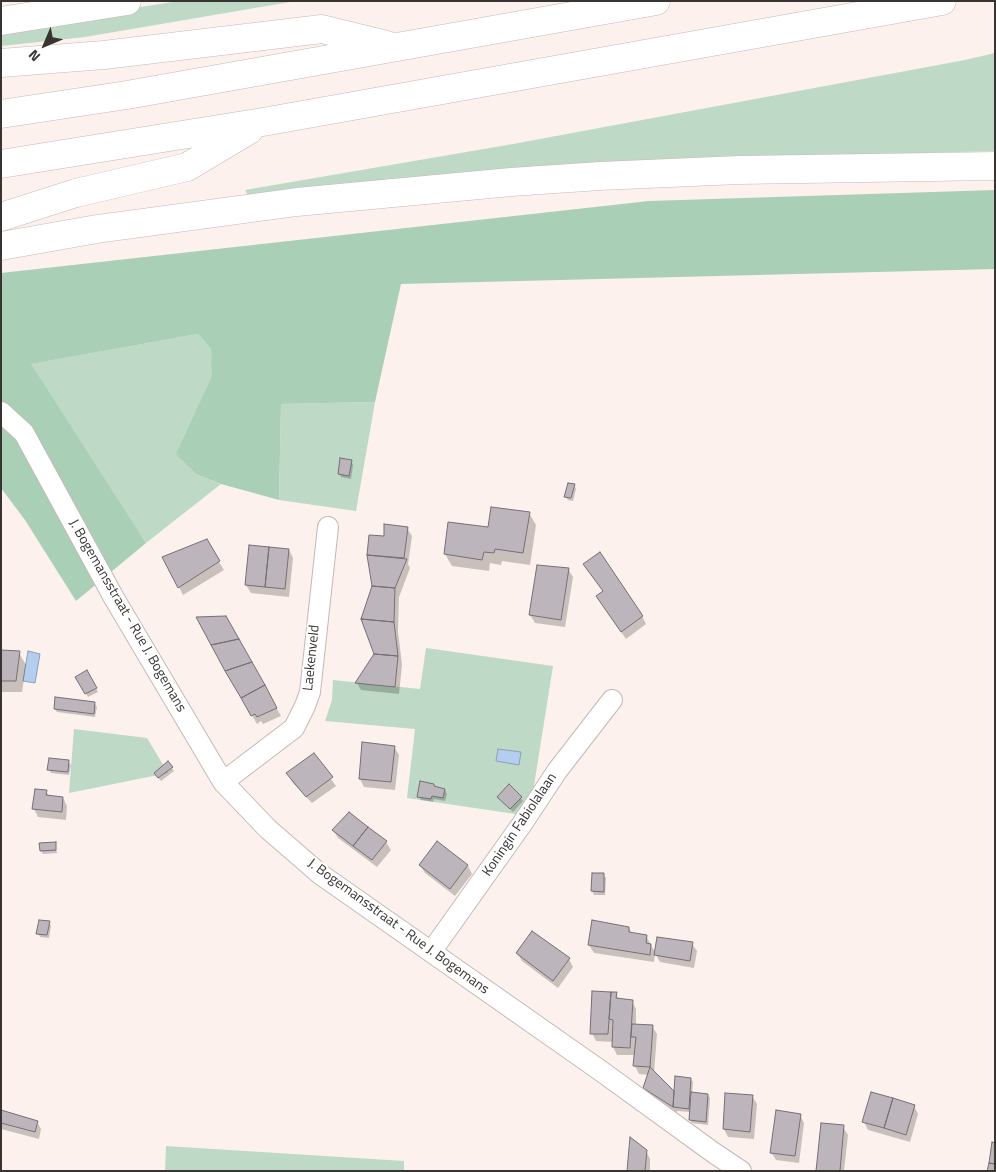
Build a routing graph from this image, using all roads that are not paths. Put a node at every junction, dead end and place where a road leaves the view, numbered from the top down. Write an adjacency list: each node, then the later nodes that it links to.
1 (127, 1): 4 (highway)
2 (656, 1): 5 (highway)
3 (942, 1): 8 (highway)
4 (1, 21)
5 (399, 47): 6 (highway); 7 (highway)
6 (1, 63)
7 (1, 114)
8 (263, 122): 9 (highway); 11 (highway)
9 (1, 164)
10 (995, 166): 12 (highway)
11 (1, 218)
12 (1, 246)
13 (1, 412): 16 (street, J. Bogemansstraat - Rue J. Bogemans)
14 (328, 527): 16 (street, Laekenveld)
15 (612, 700): 17 (street, Koningin Fabiolalaan)
16 (223, 782): 17 (street, J. Bogemansstraat - Rue J. Bogemans)
17 (430, 952): 18 (street, J. Bogemansstraat - Rue J. Bogemans)
18 (741, 1171)

